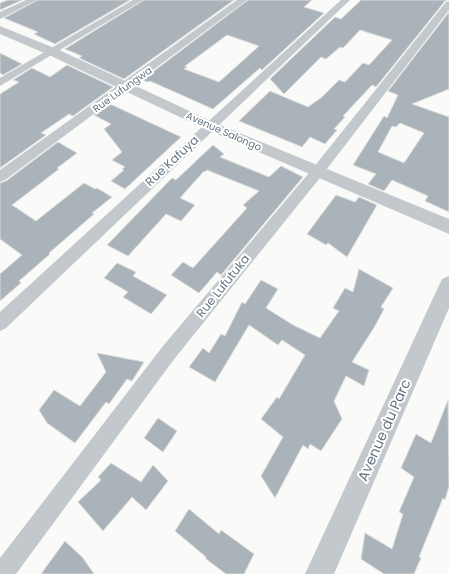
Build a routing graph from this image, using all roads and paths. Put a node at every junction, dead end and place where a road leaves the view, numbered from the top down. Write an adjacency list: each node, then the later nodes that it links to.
1 (32, 0): 6 (street)
2 (139, 0): 8 (street)
3 (243, 0): 10 (street, Rue Lufungwa)
4 (346, 0): 11 (street, Rue Kafuya)
5 (449, 4): 12 (street, Rue Lufutuka)
6 (0, 16)
7 (0, 30): 8 (street, Avenue Salongo)
8 (53, 52): 9 (street); 10 (street, Avenue Salongo)
9 (0, 83)
10 (126, 86): 11 (street, Avenue Salongo); 13 (street, Rue Lufungwa)
11 (210, 126): 12 (street, Avenue Salongo); 16 (street, Rue Kafuya)
12 (318, 171): 14 (street, Avenue Salongo); 17 (street, Rue Lufutuka)
13 (0, 177)
14 (449, 228)
15 (449, 285): 18 (street, Avenue du Parc)
16 (0, 322)
17 (2, 574)
18 (319, 574)

